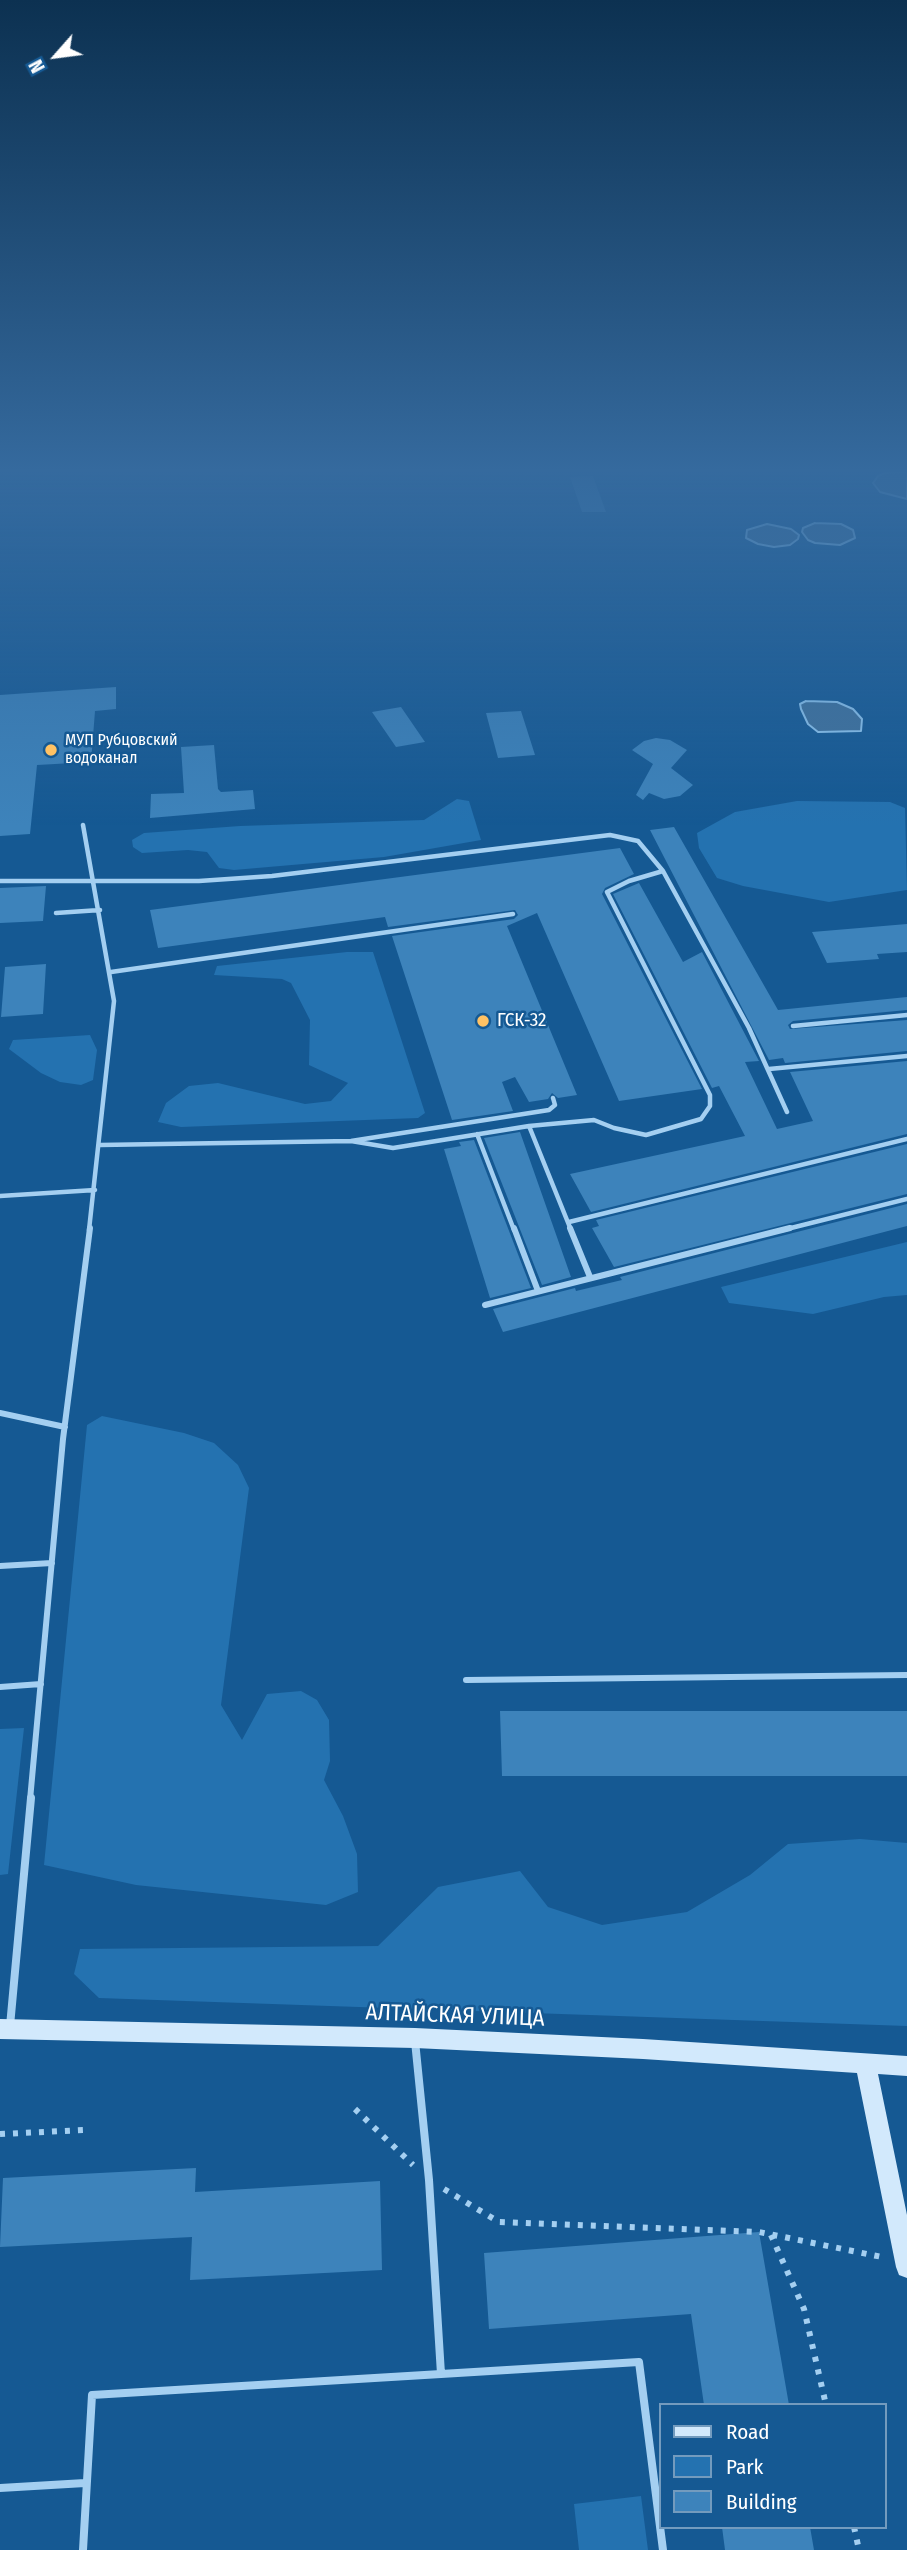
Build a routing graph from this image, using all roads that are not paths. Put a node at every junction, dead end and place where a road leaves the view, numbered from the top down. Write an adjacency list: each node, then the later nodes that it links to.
1 (83, 825): 3 (lane)
2 (663, 871): 3 (lane); 12 (lane); 15 (lane)
3 (94, 880): 4 (lane); 5 (lane)
4 (0, 881)
5 (100, 910): 6 (lane); 8 (lane)
6 (56, 913)
7 (513, 914): 8 (lane)
8 (111, 972): 19 (lane)
9 (907, 1015): 10 (lane)
10 (793, 1026)
11 (907, 1056): 12 (lane)
12 (769, 1069): 14 (lane)
13 (553, 1098): 18 (lane)
14 (787, 1112)
15 (529, 1126): 16 (lane); 23 (lane)
16 (477, 1134): 18 (lane); 25 (lane)
17 (907, 1139): 23 (lane)
18 (351, 1141): 19 (lane)
19 (100, 1145): 20 (lane)
20 (95, 1190): 21 (lane); 28 (lane)
21 (0, 1196)
22 (907, 1199): 24 (lane)
23 (569, 1222): 24 (lane)
24 (590, 1277): 25 (lane)
25 (538, 1291): 26 (lane)
26 (485, 1305)
27 (0, 1412): 28 (lane)
28 (65, 1427): 29 (lane)
29 (52, 1563): 30 (lane); 33 (lane)
30 (0, 1566)
31 (907, 1675): 32 (lane)
32 (466, 1680)
33 (41, 1684): 34 (lane); 35 (lane)
34 (0, 1687)
35 (5, 2029): 36 (main road, АЛТАЙСКАЯ УЛИЦА)
36 (415, 2038): 37 (main road, АЛТАЙСКАЯ УЛИЦА); 40 (lane)
37 (865, 2062): 38 (main road, АЛТАЙСКАЯ УЛИЦА); 39 (main road)
38 (907, 2066)
39 (906, 2265)
40 (441, 2374): 41 (lane); 43 (lane)
41 (85, 2483): 42 (lane); 45 (lane)
42 (0, 2488)
43 (659, 2519)
44 (660, 2529): 46 (lane)
45 (83, 2550)
46 (663, 2550)

